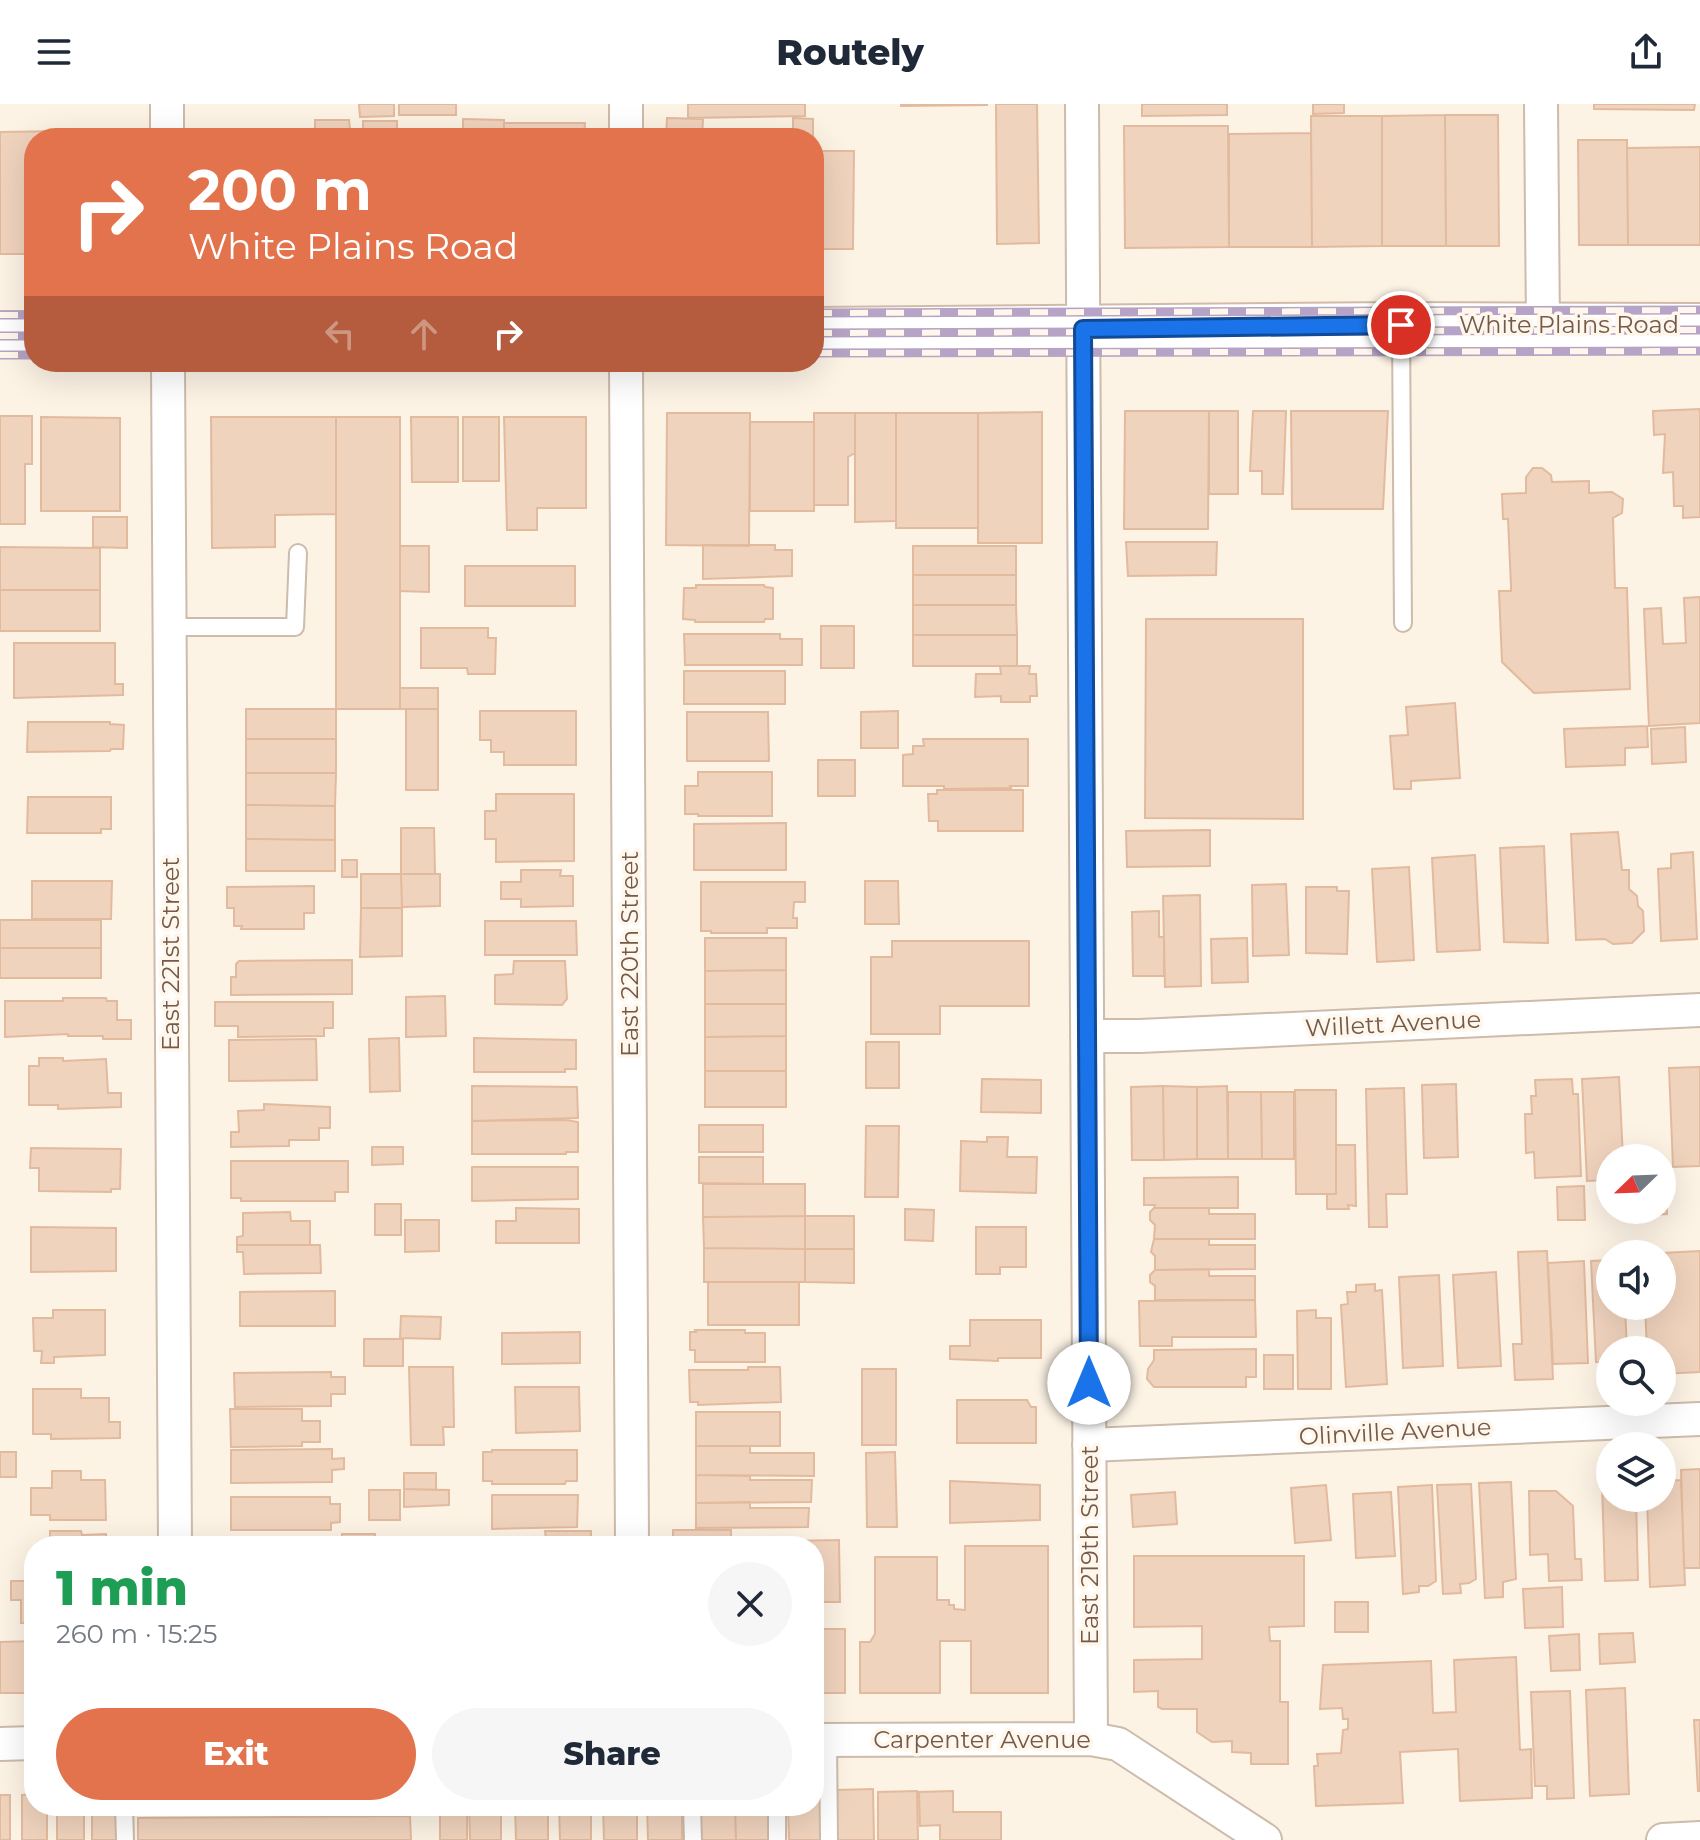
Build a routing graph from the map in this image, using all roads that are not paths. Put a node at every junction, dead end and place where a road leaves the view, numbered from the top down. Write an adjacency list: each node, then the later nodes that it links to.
1 (167, 104): 5 (street)
2 (626, 104): 6 (street)
3 (1082, 104): 10 (street, East 219th Street)
4 (1541, 104): 9 (street)
5 (167, 128)
6 (626, 128)
7 (1401, 325): 9 (main road, White Plains Road); 10 (main road, White Plains Road); 17 (lane)
8 (1700, 326): 9 (main road, White Plains Road)
9 (1543, 327)
10 (1083, 329): 11 (main road, White Plains Road); 20 (street, East 219th Street)
11 (824, 330)
12 (0, 334): 13 (main road)
13 (24, 334)
14 (168, 372): 18 (street, East 221st Street)
15 (626, 372): 24 (street, East 220th Street)
16 (298, 553): 18 (lane)
17 (1403, 623)
18 (168, 627): 23 (street, East 221st Street)
19 (1700, 1010): 20 (street, Willett Avenue)
20 (1087, 1036): 22 (street, East 219th Street)
21 (1700, 1419): 22 (street, Olinville Avenue)
22 (1089, 1445): 25 (street, East 219th Street)
23 (175, 1536)
24 (632, 1536)
25 (1091, 1739): 26 (street, Carpenter Avenue); 38 (street, Carpenter Avenue)
26 (824, 1740)
27 (24, 1743): 28 (street)
28 (0, 1744)
29 (824, 1778): 37 (lane)
30 (124, 1816): 34 (lane)
31 (692, 1816): 35 (lane)
32 (777, 1816): 36 (lane)
33 (1700, 1838): 39 (street)
34 (125, 1840)
35 (693, 1840)
36 (777, 1840)
37 (829, 1840)
38 (1265, 1840)
39 (1663, 1840)

